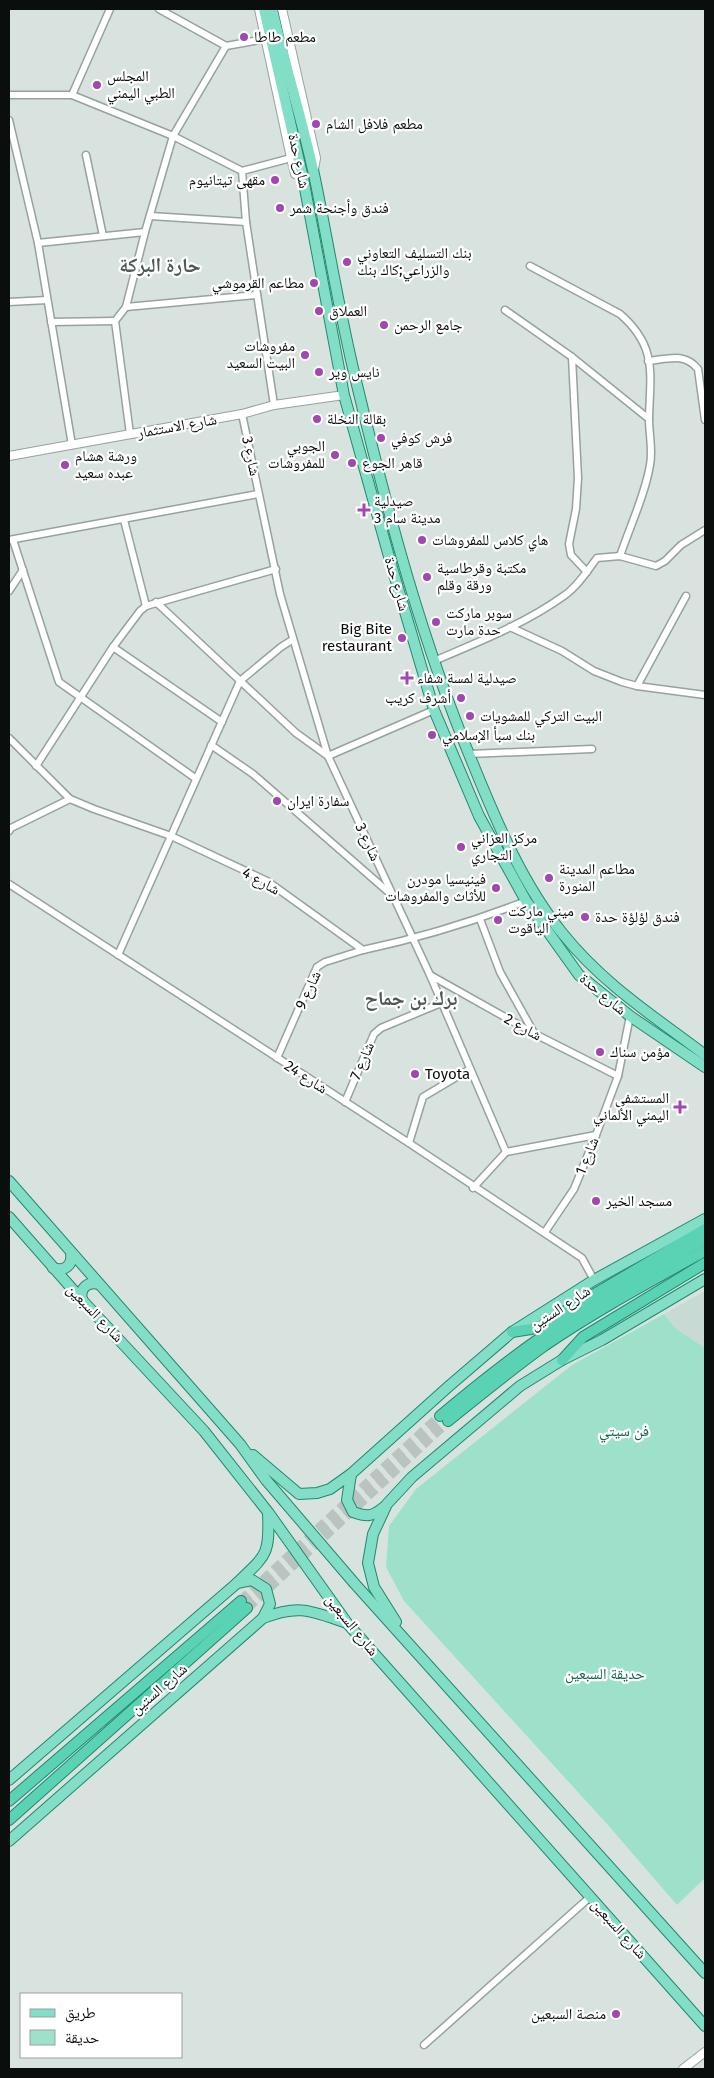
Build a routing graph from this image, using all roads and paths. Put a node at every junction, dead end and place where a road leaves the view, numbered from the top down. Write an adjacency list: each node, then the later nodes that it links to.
1 (110, 9): 10 (street)
2 (159, 9): 8 (street)
3 (259, 9): 7 (street)
4 (264, 9): 18 (main road, شارع حدة)
5 (272, 9): 17 (main road, شارع حدة)
6 (282, 9): 17 (street)
7 (266, 39): 8 (street); 15 (street)
8 (226, 46): 12 (street)
9 (9, 95): 10 (street)
10 (72, 95): 12 (street)
11 (9, 120): 13 (street)
12 (173, 136): 16 (street); 19 (street)
13 (11, 145): 23 (street)
14 (86, 155): 22 (street)
15 (291, 158): 16 (street); 18 (street)
16 (242, 171): 20 (street)
17 (314, 174): 57 (main road, شارع حدة)
18 (303, 178): 34 (main road, شارع حدة)
19 (150, 216): 20 (street); 21 (street)
20 (246, 222): 25 (street)
21 (145, 232): 22 (street); 28 (street)
22 (103, 236): 23 (street)
23 (38, 244): 26 (street)
24 (530, 266): 33 (street)
25 (257, 295): 28 (street); 35 (street)
26 (47, 300): 27 (street); 31 (street)
27 (9, 302)
28 (126, 307): 30 (street)
29 (505, 310): 32 (street)
30 (115, 321): 31 (street); 39 (street)
31 (51, 322): 40 (street)
32 (572, 357): 37 (street); 49 (street)
33 (648, 361): 37 (street); 38 (street)
34 (344, 395): 35 (street, شارع الاستثمار); 62 (main road, شارع حدة)
35 (274, 405): 36 (street, شارع الاستثمار)
36 (242, 414): 39 (street, شارع الاستثمار); 42 (street, شارع 3)
37 (649, 419): 46 (street)
38 (705, 420)
39 (130, 434): 40 (street, شارع الاستثمار)
40 (72, 445): 41 (street, شارع الاستثمار)
41 (9, 456)
42 (258, 494): 43 (street); 47 (street, شارع 3)
43 (124, 520): 45 (street); 53 (street)
44 (705, 530): 46 (street)
45 (11, 540): 48 (street)
46 (620, 556): 49 (street)
47 (276, 569): 52 (street); 55 (street, شارع 3)
48 (22, 570): 50 (street); 61 (street)
49 (586, 572): 54 (street)
50 (9, 591)
51 (686, 596): 59 (street)
52 (156, 602): 53 (street); 58 (street)
53 (146, 606): 56 (street)
54 (510, 627): 57 (street); 59 (street)
55 (292, 640): 58 (street); 68 (street, شارع 3)
56 (113, 648): 61 (street); 63 (street)
57 (434, 661): 67 (main road, شارع حدة)
58 (240, 681): 63 (street); 68 (street)
59 (637, 686): 60 (street)
60 (705, 695)
61 (80, 698): 69 (street); 70 (street)
62 (434, 710): 68 (street); 76 (main road, شارع حدة)
63 (222, 722): 65 (street)
64 (9, 738): 69 (street, شارع 4)
65 (211, 745): 70 (street); 75 (street)
66 (592, 748): 67 (street)
67 (468, 754): 82 (main road, شارع حدة)
68 (328, 756): 75 (street, شارع 3)
69 (36, 766): 71 (street, شارع 4)
70 (195, 778): 73 (street)
71 (70, 799): 72 (street); 73 (street, شارع 4)
72 (9, 829)
73 (171, 836): 79 (street, شارع 4); 80 (street)
74 (9, 884): 80 (street, شارع 24)
75 (395, 898): 78 (street, شارع 3)
76 (526, 901): 77 (street); 83 (main road, شارع حدة)
77 (480, 919): 78 (street); 86 (street)
78 (414, 940): 79 (street); 81 (street, شارع 3)
79 (363, 950): 88 (street, شارع 9)
80 (118, 955): 88 (street, شارع 24)
81 (430, 976): 84 (street, شارع 3); 86 (street, شارع 2)
82 (609, 982): 83 (main road); 87 (main road, شارع حدة)
83 (602, 994): 85 (main road, شارع حدة)
84 (441, 1003): 90 (street, شارع 3); 92 (street, شارع 7)
85 (630, 1016): 89 (main road, شارع حدة); 91 (street, شارع 1)
86 (535, 1034): 91 (street, شارع 2)
87 (705, 1055)
88 (277, 1058): 92 (street, شارع 24)
89 (705, 1067)
90 (470, 1069): 94 (street); 95 (street, شارع 3)
91 (618, 1076): 93 (street, شارع 1)
92 (345, 1102): 94 (street, شارع 24)
93 (596, 1135): 95 (street); 101 (street, شارع 1)
94 (409, 1143): 97 (street, شارع 24)
95 (506, 1152): 97 (street)
96 (9, 1181): 104 (main road, شارع السبعين)
97 (473, 1188): 101 (street, شارع 24)
98 (9, 1217): 106 (main road, شارع السبعين)
99 (705, 1219): 108 (main road)
100 (705, 1229): 111 (highway)
101 (545, 1232): 108 (street, شارع 24)
102 (705, 1240): 103 (highway, شارع الستين)
103 (705, 1251)
104 (71, 1252): 106 (main road); 109 (main road, شارع السبعين)
105 (705, 1263): 112 (highway)
106 (53, 1268): 110 (main road, شارع السبعين)
107 (705, 1279): 112 (main road)
108 (594, 1280): 111 (main road)
109 (99, 1284): 110 (main road); 113 (main road, شارع السبعين)
110 (82, 1300): 116 (main road, شارع السبعين)
111 (512, 1332): 114 (main road)
112 (562, 1360): 115 (main road)
113 (240, 1444): 114 (main road); 120 (main road, شارع السبعين)
114 (351, 1474): 115 (main road)
115 (387, 1504): 120 (main road)
116 (268, 1512): 117 (main road, شارع الستين); 119 (main road, شارع السبعين)
117 (236, 1584): 118 (main road); 121 (main road, شارع الستين)
118 (263, 1618): 119 (main road, شارع الستين); 124 (main road, شارع الستين)
119 (348, 1623): 125 (main road, شارع السبعين)
120 (409, 1644): 126 (main road, شارع السبعين)
121 (9, 1780)
122 (9, 1801): 123 (highway, شارع الستين)
123 (9, 1820)
124 (9, 1840)
125 (590, 1897): 127 (main road, شارع السبعين); 128 (street)
126 (705, 1973)
127 (705, 2026)
128 (424, 2045)
129 (705, 2052): 130 (street)
130 (683, 2069)

